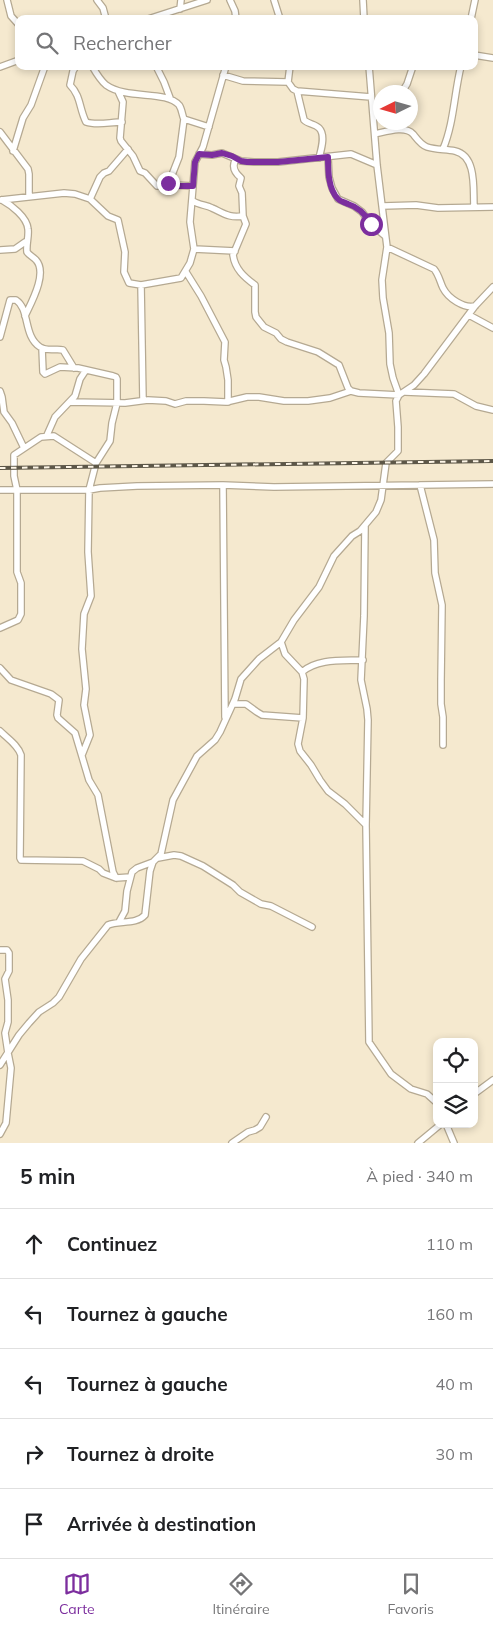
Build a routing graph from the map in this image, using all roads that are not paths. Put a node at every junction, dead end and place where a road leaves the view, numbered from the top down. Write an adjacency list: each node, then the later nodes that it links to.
1 (7, 0): 16 (street)
2 (97, 0): 10 (street)
3 (181, 0): 9 (street)
4 (207, 0): 9 (street)
5 (230, 0): 12 (street)
6 (274, 0): 13 (street)
7 (363, 0): 14 (street)
8 (476, 0): 15 (street)
9 (180, 9): 11 (street)
10 (105, 15)
11 (164, 15)
12 (236, 15)
13 (279, 15)
14 (364, 15)
15 (472, 15)
16 (15, 20)
17 (478, 56): 18 (street)
18 (493, 58)
19 (15, 61): 20 (street)
20 (0, 67)
21 (44, 70): 47 (street)
22 (73, 70): 39 (street)
23 (94, 70): 33 (street)
24 (158, 70): 36 (street)
25 (225, 70): 30 (street)
26 (290, 70): 31 (street)
27 (369, 70): 35 (street)
28 (412, 70): 32 (street)
29 (460, 70): 46 (street)
30 (223, 75): 31 (street); 40 (street)
31 (288, 82): 34 (street)
32 (406, 85)
33 (118, 91): 36 (street); 39 (street)
34 (297, 91): 35 (street); 51 (street)
35 (371, 97): 37 (street)
36 (170, 98): 38 (street)
37 (373, 108)
38 (184, 119): 40 (street); 54 (street)
39 (122, 122): 45 (street)
40 (208, 127): 44 (street)
41 (375, 130): 43 (street)
42 (0, 132): 47 (street)
43 (375, 134): 46 (street); 53 (street)
44 (203, 146): 48 (street); 49 (street)
45 (128, 149): 54 (street); 58 (street)
46 (443, 149): 61 (street)
47 (13, 151): 56 (street)
48 (199, 154): 49 (street); 55 (street)
49 (206, 154): 52 (street)
50 (328, 157): 51 (street); 53 (street); 64 (street)
51 (319, 158): 52 (street)
52 (236, 159): 63 (street)
53 (377, 165): 60 (street)
54 (168, 183): 55 (street)
55 (193, 186): 59 (street)
56 (29, 197): 57 (street); 58 (street)
57 (1, 199): 65 (street)
58 (90, 199): 71 (street)
59 (193, 201): 63 (street); 67 (street)
60 (383, 206): 61 (street); 64 (street)
61 (474, 206): 62 (street)
62 (493, 207)
63 (243, 216): 69 (street)
64 (386, 236): 66 (street)
65 (26, 242): 68 (street); 75 (street)
66 (387, 247): 73 (street); 83 (street)
67 (194, 249): 69 (street); 70 (street)
68 (0, 250)
69 (235, 251): 82 (street)
70 (186, 272): 71 (street); 86 (street)
71 (141, 285): 84 (street)
72 (493, 287): 73 (street)
73 (475, 306): 74 (street)
74 (468, 315): 76 (street); 83 (street)
75 (25, 316): 77 (street); 78 (street)
76 (493, 328)
77 (0, 337)
78 (42, 348): 79 (street); 79 (street)
79 (74, 368): 80 (street)
80 (86, 370): 85 (street); 87 (street)
81 (0, 391): 90 (street)
82 (351, 391): 83 (street); 86 (street)
83 (402, 393): 88 (street); 92 (street)
84 (143, 400): 86 (street); 87 (street)
85 (70, 402): 87 (street); 89 (street)
86 (228, 402)
87 (117, 403): 91 (street)
88 (493, 410)
89 (47, 436): 90 (street); 91 (street)
90 (24, 448): 97 (street)
91 (96, 463): 98 (street)
92 (383, 484): 94 (street); 95 (street); 99 (street)
93 (493, 484): 95 (street)
94 (224, 485): 98 (street); 109 (street)
95 (420, 485): 111 (street)
96 (0, 490): 97 (street)
97 (17, 490): 98 (street); 100 (street)
98 (90, 490): 112 (street)
99 (365, 526): 101 (street); 102 (street)
100 (0, 628)
101 (281, 642): 103 (street); 107 (street)
102 (363, 660): 104 (street); 113 (street)
103 (296, 667): 104 (street); 106 (street)
104 (307, 667): 106 (street)
105 (0, 668): 112 (street)
106 (302, 672): 108 (street)
107 (233, 704): 108 (street); 109 (street)
108 (303, 718): 113 (street)
109 (226, 721): 114 (street)
110 (0, 731): 116 (street)
111 (444, 744)
112 (82, 754): 116 (street)
113 (366, 825): 124 (street)
114 (156, 860): 115 (street); 117 (street); 118 (street)
115 (130, 877): 116 (street); 117 (street)
116 (116, 878)
117 (119, 922): 120 (street)
118 (312, 927)
119 (0, 950): 120 (street)
120 (8, 1053): 121 (street); 128 (street)
121 (0, 1064)
122 (493, 1080): 123 (street)
123 (478, 1091)
124 (433, 1099)
125 (266, 1117): 129 (street)
126 (436, 1128): 130 (street)
127 (448, 1128): 131 (street)
128 (0, 1134)
129 (232, 1143)
130 (418, 1143)
131 (454, 1143)

